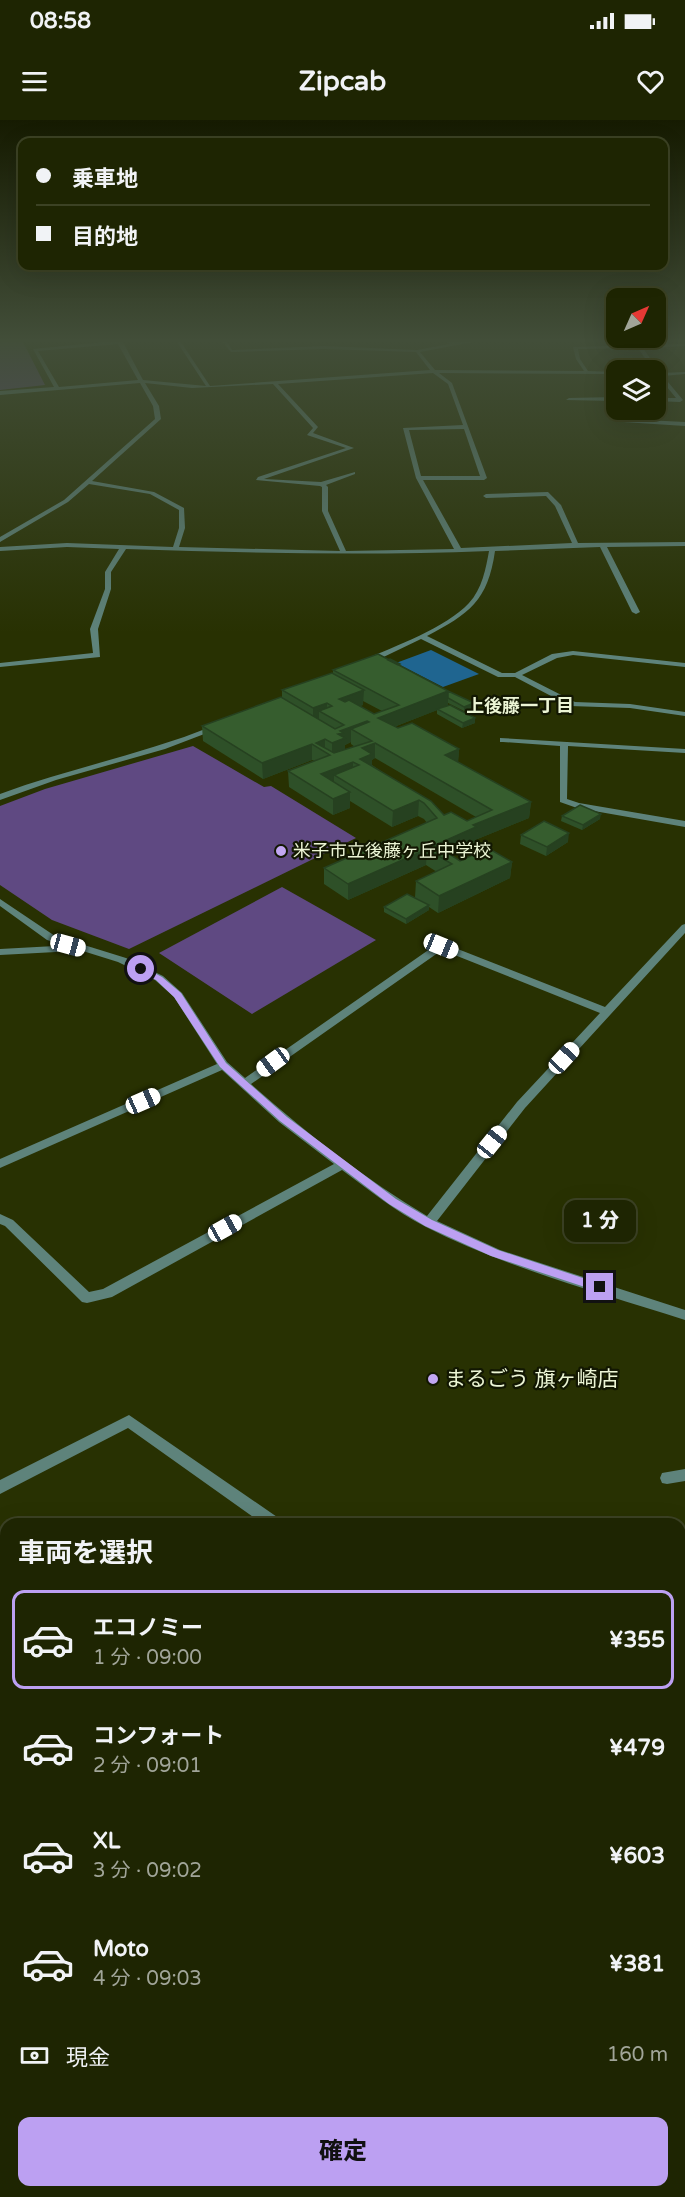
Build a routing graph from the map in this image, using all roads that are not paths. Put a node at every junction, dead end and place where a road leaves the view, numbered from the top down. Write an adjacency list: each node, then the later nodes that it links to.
1 (136, 439): 7 (street)
2 (322, 439): 8 (street)
3 (409, 439): 6 (street)
4 (469, 439): 6 (street)
5 (354, 473): 8 (street)
6 (418, 478): 18 (street)
7 (89, 482): 10 (street); 16 (street)
8 (322, 484): 19 (street)
9 (486, 496): 13 (street)
10 (0, 540)
11 (602, 544): 12 (street); 13 (street); 20 (street)
12 (685, 544)
13 (576, 545): 17 (street)
14 (123, 548): 15 (street); 16 (street); 23 (street)
15 (0, 549)
16 (175, 549): 19 (street)
17 (492, 550): 18 (street); 21 (street)
18 (459, 551): 19 (street)
19 (344, 553)
20 (636, 612)
21 (421, 636): 24 (street); 25 (street)
22 (685, 664): 25 (street)
23 (0, 665)
24 (356, 667)
25 (516, 675): 26 (street)
26 (685, 714)
27 (225, 725): 31 (street)
28 (503, 740): 29 (street)
29 (564, 743): 30 (street); 32 (street)
30 (685, 751)
31 (0, 797)
32 (685, 824)
33 (0, 902): 35 (street)
34 (685, 927): 37 (street)
35 (68, 945): 36 (street); 38 (street)
36 (0, 952)
37 (607, 1012): 39 (street); 43 (street)
38 (223, 1065): 39 (street); 40 (street)
39 (244, 1084): 41 (street)
40 (0, 1164)
41 (343, 1164): 42 (street); 43 (street)
42 (0, 1219)
43 (429, 1223): 44 (street)
44 (685, 1315)
45 (685, 1475): 46 (street)
46 (667, 1478)
47 (0, 1487): 48 (street)
48 (261, 1518)

